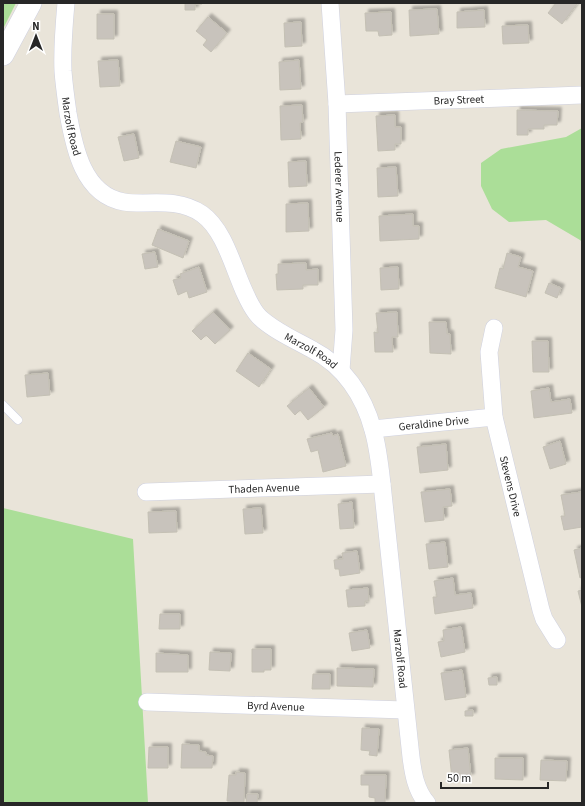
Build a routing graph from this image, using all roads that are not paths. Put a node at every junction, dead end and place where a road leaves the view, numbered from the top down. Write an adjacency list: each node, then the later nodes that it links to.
1 (31, 3): 4 (street)
2 (66, 3): 8 (street, Marzolf Road)
3 (330, 3): 6 (street, Lederer Avenue)
4 (3, 55)
5 (582, 95): 6 (street, Bray Street)
6 (337, 104): 8 (street, Lederer Avenue)
7 (494, 328): 10 (street, Stevens Drive)
8 (341, 370): 12 (street, Marzolf Road)
9 (3, 406): 11 (lane)
10 (494, 417): 12 (street, Geraldine Drive); 15 (street, Stevens Drive)
11 (18, 420)
12 (373, 430): 13 (street, Marzolf Road)
13 (382, 484): 14 (street, Thaden Avenue); 17 (street, Marzolf Road)
14 (146, 492)
15 (557, 640)
16 (147, 702): 17 (street, Byrd Avenue)
17 (405, 710): 18 (street, Marzolf Road)
18 (427, 803)

